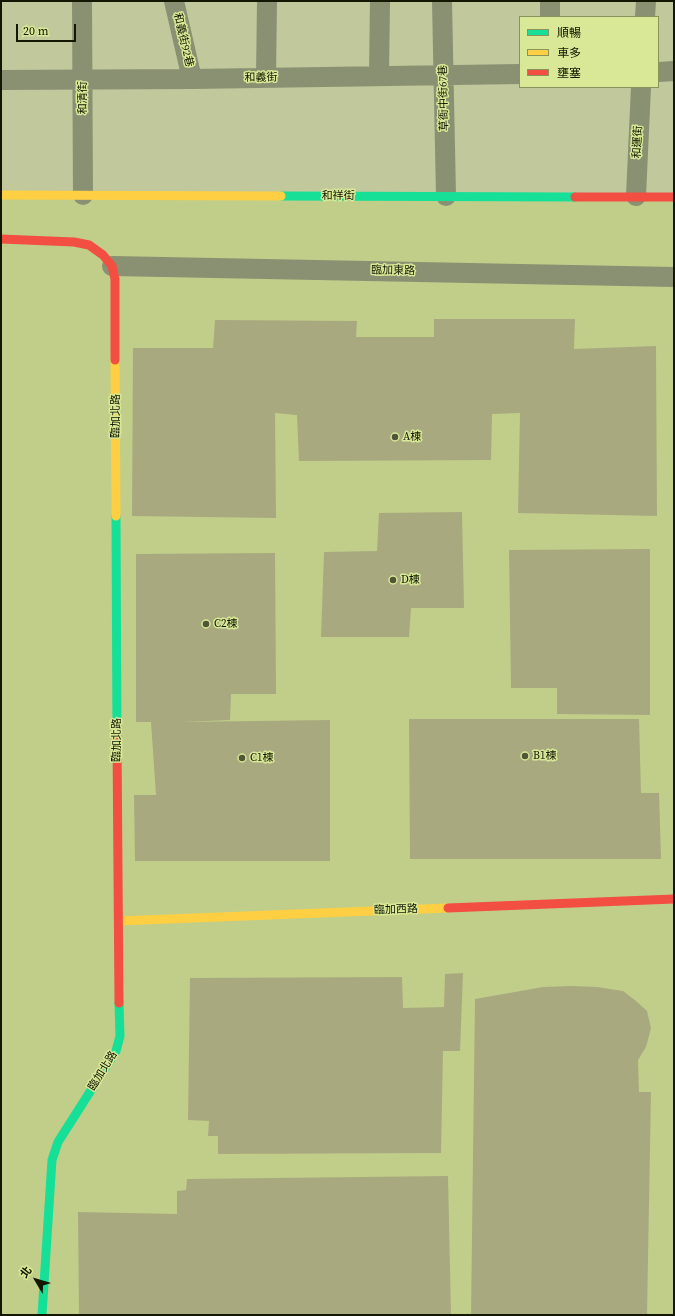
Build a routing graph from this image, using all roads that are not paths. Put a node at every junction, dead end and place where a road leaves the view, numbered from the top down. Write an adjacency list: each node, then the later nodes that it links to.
1 (82, 1): 18 (street, 和清街)
2 (174, 1): 16 (street, 和義街92巷)
3 (267, 1): 15 (street)
4 (380, 1): 14 (street)
5 (442, 1): 13 (street, 草衙中街67巷)
6 (550, 1): 8 (street)
7 (646, 1): 9 (street)
8 (550, 16)
9 (645, 16)
10 (674, 71): 11 (street)
11 (659, 72)
12 (519, 74): 13 (street, 和義街)
13 (444, 75): 14 (street, 和義街); 22 (street, 草衙中街67巷)
14 (379, 76): 15 (street, 和義街)
15 (266, 78): 16 (street, 和義街)
16 (192, 79): 18 (street, 和義街)
17 (1, 80): 18 (street, 和義街)
18 (82, 80): 21 (street, 和清街)
19 (641, 88): 23 (street, 和運街)
20 (1, 195): 21 (street, 和祥街)
21 (84, 195): 22 (street, 和祥街)
22 (446, 196): 23 (street, 和祥街)
23 (636, 196): 24 (street, 和祥街)
24 (674, 197)
25 (1, 239): 26 (street)
26 (112, 266): 27 (street, 臨加東路); 29 (street, 臨加北路)
27 (674, 277)
28 (674, 899): 29 (street, 臨加西路)
29 (118, 921): 30 (street, 臨加北路)
30 (42, 1315)

